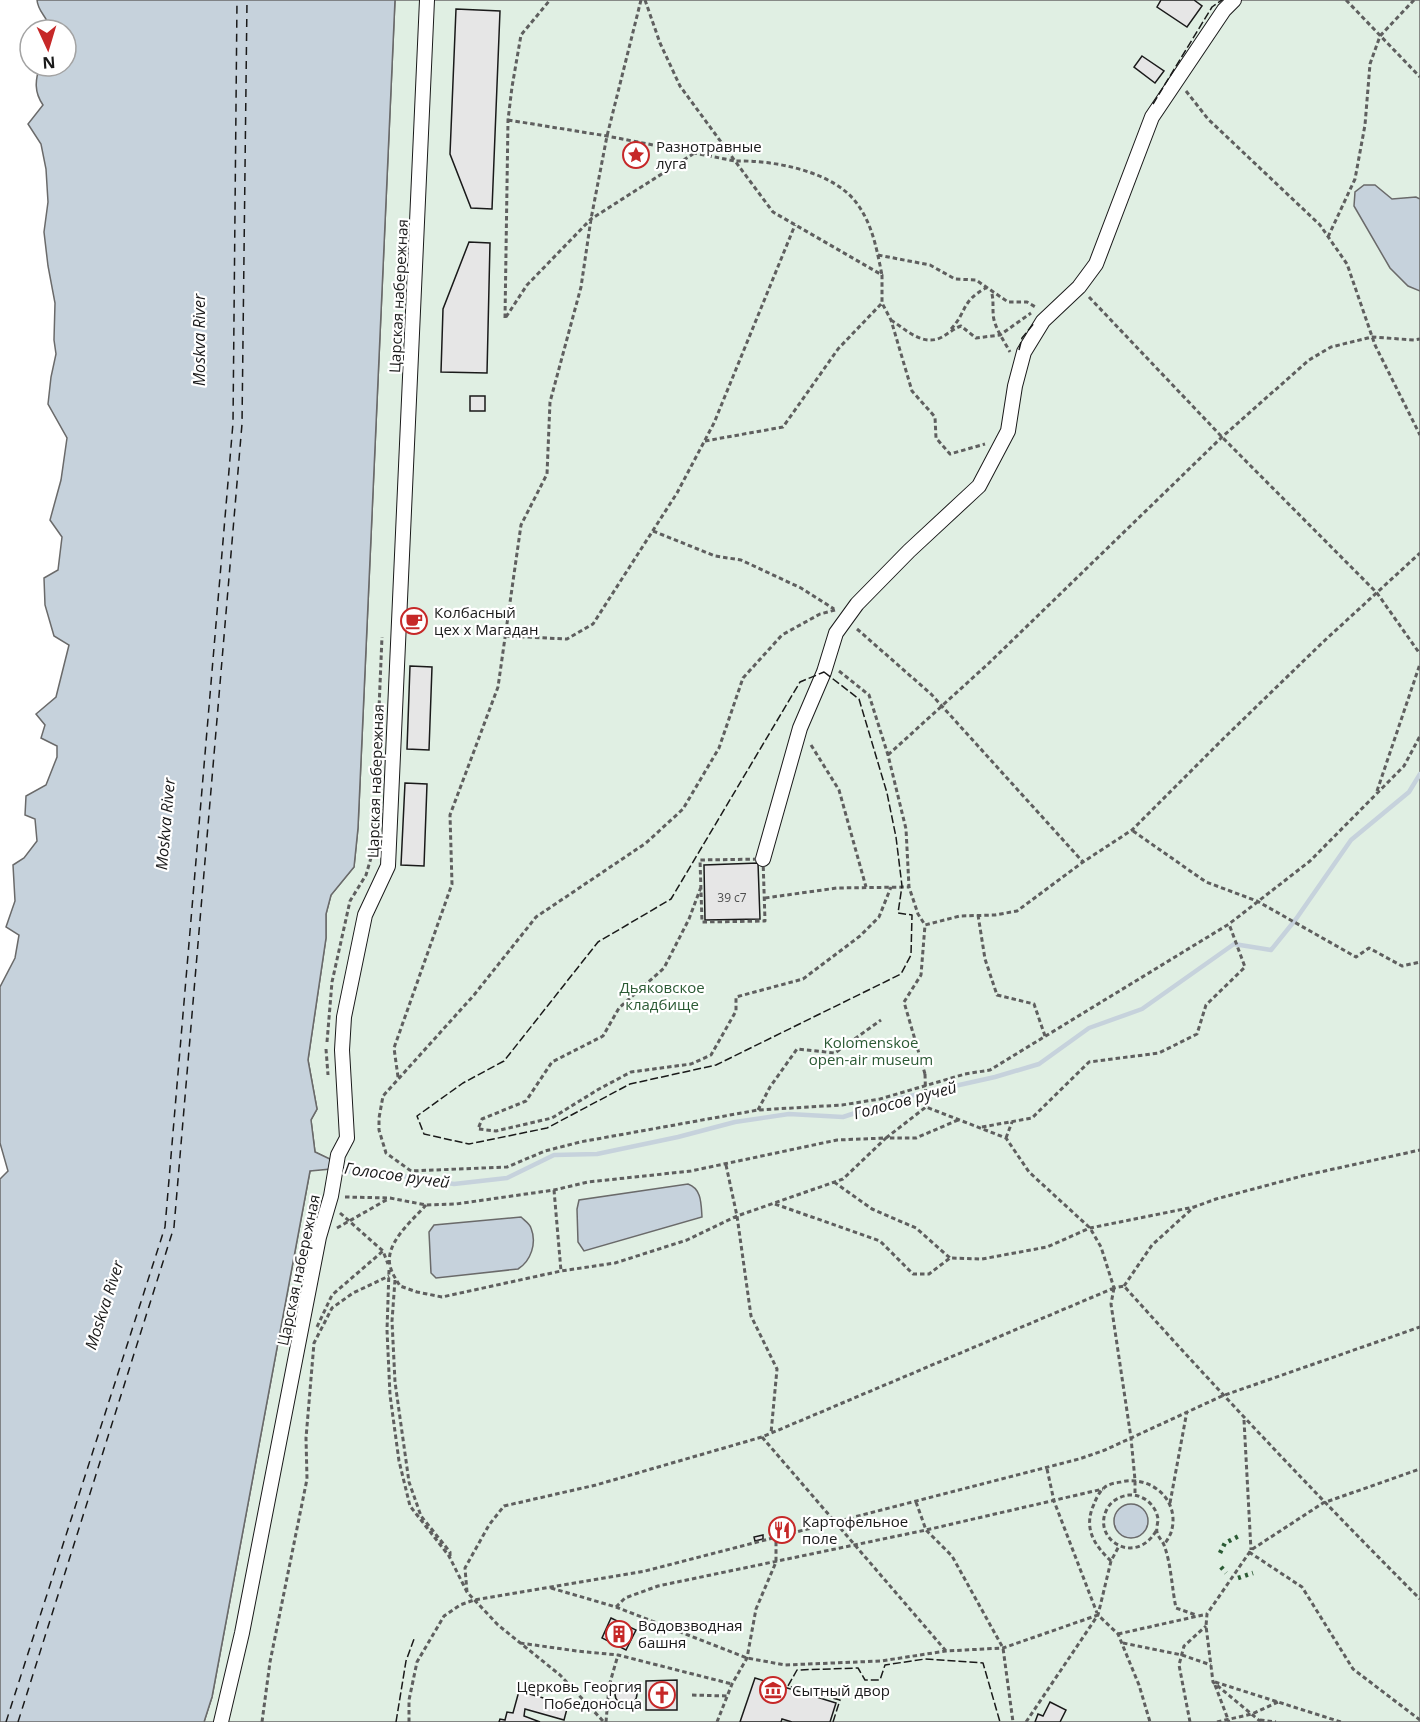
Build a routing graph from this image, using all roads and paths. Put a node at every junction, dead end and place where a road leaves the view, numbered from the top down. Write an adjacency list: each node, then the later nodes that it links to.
1 (427, 0): 77 (street, Царская набережная)
2 (550, 0): 10 (path)
3 (643, 0): 11 (path); 13 (path)
4 (1234, 0): 9 (street)
5 (1346, 0): 7 (path)
6 (1414, 0): 7 (path)
7 (1380, 36): 8 (path); 16 (path)
8 (1420, 77)
9 (1177, 80): 16 (path); 19 (street)
10 (508, 120): 11 (path); 14 (path)
11 (607, 136): 12 (path); 14 (path)
12 (693, 154): 13 (path); 14 (path)
13 (735, 161): 15 (path); 17 (path)
14 (591, 219): 39 (path)
15 (795, 225): 18 (path); 33 (path)
16 (1328, 237): 28 (path)
17 (878, 255): 18 (path); 20 (path)
18 (882, 275): 22 (path)
19 (1079, 287): 24 (street); 31 (path)
20 (986, 288): 21 (path); 26 (path)
21 (992, 292): 23 (path); 27 (path)
22 (882, 303): 25 (path); 33 (path)
23 (1038, 309): 24 (path); 27 (path)
24 (1053, 312): 32 (street)
25 (891, 320): 26 (path); 32 (path)
26 (950, 330): 27 (path)
27 (1000, 335)
28 (1372, 337): 29 (path); 30 (path); 31 (path)
29 (1420, 339)
30 (1420, 435)
31 (1222, 437): 36 (path); 43 (path)
32 (1005, 438): 37 (street)
33 (704, 441): 34 (path)
34 (652, 531): 39 (path); 64 (path)
35 (1420, 553): 36 (path)
36 (1377, 593): 40 (path); 48 (path)
37 (846, 620): 41 (street); 43 (path)
38 (383, 626): 63 (path)
39 (506, 636): 64 (path)
40 (1420, 654)
41 (827, 661): 44 (street); 46 (path)
42 (1420, 664): 47 (path)
43 (942, 706): 46 (path); 50 (path)
44 (800, 728): 49 (street); 53 (path)
45 (1420, 736): 47 (path)
46 (888, 755): 54 (path)
47 (1377, 793): 56 (path)
48 (1132, 830): 50 (path); 56 (path)
49 (763, 859): 52 (path); 55 (path)
50 (1083, 862): 57 (path)
51 (891, 886): 52 (path); 53 (path); 54 (path)
52 (701, 887): 55 (path)
53 (866, 887): 55 (path)
54 (909, 887): 59 (path)
55 (764, 898)
56 (1257, 901): 58 (path); 60 (path)
57 (978, 915): 59 (path); 62 (path)
58 (1229, 924): 62 (path); 68 (path)
59 (925, 925): 65 (path, bridge)
60 (1420, 962)
61 (881, 1020): 66 (path)
62 (1045, 1036): 66 (path)
63 (328, 1078)
64 (398, 1078): 66 (path)
65 (926, 1107): 67 (path); 70 (path)
66 (758, 1110)
67 (959, 1119): 69 (path); 70 (path)
68 (1012, 1122): 69 (path); 71 (path)
69 (980, 1127): 71 (path)
70 (886, 1138): 73 (path); 74 (path)
71 (1006, 1138): 83 (path)
72 (1420, 1150): 80 (path)
73 (726, 1165): 75 (path); 81 (path)
74 (834, 1182): 78 (path); 85 (path)
75 (554, 1190): 79 (path); 87 (path)
76 (390, 1198): 77 (path); 79 (path); 82 (path)
77 (330, 1200): 82 (path); 147 (street, Царская набережная)
78 (775, 1204): 81 (path); 85 (path)
79 (426, 1205): 86 (path)
80 (1194, 1207): 83 (path); 90 (path)
81 (736, 1216): 87 (path); 97 (path)
82 (351, 1221): 84 (path)
83 (1090, 1228): 85 (path); 91 (path)
84 (383, 1251): 86 (path); 93 (path)
85 (950, 1258)
86 (390, 1268): 88 (path); 89 (path)
87 (561, 1271): 89 (path)
88 (389, 1276): 117 (path); 148 (path)
89 (395, 1278): 117 (path)
90 (1124, 1286): 91 (path); 94 (path)
91 (1114, 1288): 97 (path); 99 (path)
92 (1420, 1327): 94 (path)
93 (308, 1346)
94 (1222, 1396): 95 (path); 96 (path)
95 (1187, 1411): 99 (path); 108 (path)
96 (1244, 1419): 107 (path); 116 (path)
97 (771, 1433): 98 (path)
98 (762, 1437): 109 (path); 121 (path)
99 (1131, 1438): 100 (path); 102 (path)
100 (1047, 1468): 105 (path); 106 (path)
101 (1420, 1469): 107 (path)
102 (1135, 1480): 103 (path); 104 (path); 108 (path)
103 (1103, 1489): 105 (path); 118 (path)
104 (1135, 1495): 111 (path); 115 (path)
105 (1054, 1501): 110 (path); 126 (path)
106 (916, 1502): 109 (path); 110 (path)
107 (1323, 1503): 116 (path); 122 (path)
108 (1170, 1504): 114 (path)
109 (835, 1522): 112 (path); 113 (path)
110 (926, 1530): 113 (path); 132 (path)
111 (1156, 1531): 114 (path); 115 (path)
112 (776, 1538): 119 (path); 120 (path)
113 (856, 1545): 119 (path); 133 (path)
114 (1164, 1545): 127 (path)
115 (1119, 1546): 118 (path)
116 (1250, 1551): 125 (path); 144 (path)
117 (450, 1561): 121 (path)
118 (1111, 1561): 126 (path)
119 (776, 1562): 124 (path); 136 (path)
120 (550, 1588): 123 (path); 124 (path)
121 (467, 1592): 123 (path)
122 (1420, 1599)
123 (474, 1600): 130 (path); 149 (path)
124 (616, 1607): 136 (path)
125 (1207, 1614): 127 (path); 128 (path)
126 (1098, 1615): 129 (path); 132 (path); 153 (path)
127 (1196, 1615): 129 (path)
128 (1206, 1626): 135 (path); 137 (path)
129 (1118, 1634): 131 (path)
130 (519, 1642): 134 (path); 150 (path)
131 (1122, 1643): 135 (path); 154 (path)
132 (1003, 1648): 133 (path); 152 (path)
133 (946, 1651): 136 (path)
134 (618, 1655): 139 (path); 150 (path)
135 (1182, 1655): 137 (path); 155 (path)
136 (747, 1658): 139 (path)
137 (1211, 1665): 138 (path)
138 (1213, 1682): 142 (path); 143 (path); 145 (path)
139 (732, 1684): 141 (path)
140 (692, 1695): 141 (path)
141 (727, 1696): 151 (path)
142 (1278, 1702): 143 (path); 158 (path)
143 (1252, 1714): 145 (path); 146 (path)
144 (1420, 1720)
145 (1229, 1721): 156 (path)
146 (1260, 1721): 157 (path)
147 (221, 1722)
148 (262, 1722)
149 (408, 1722)
150 (605, 1722)
151 (717, 1722)
152 (1013, 1722)
153 (1026, 1722)
154 (1150, 1722)
155 (1190, 1722)
156 (1217, 1722)
157 (1276, 1722)
158 (1341, 1722)

